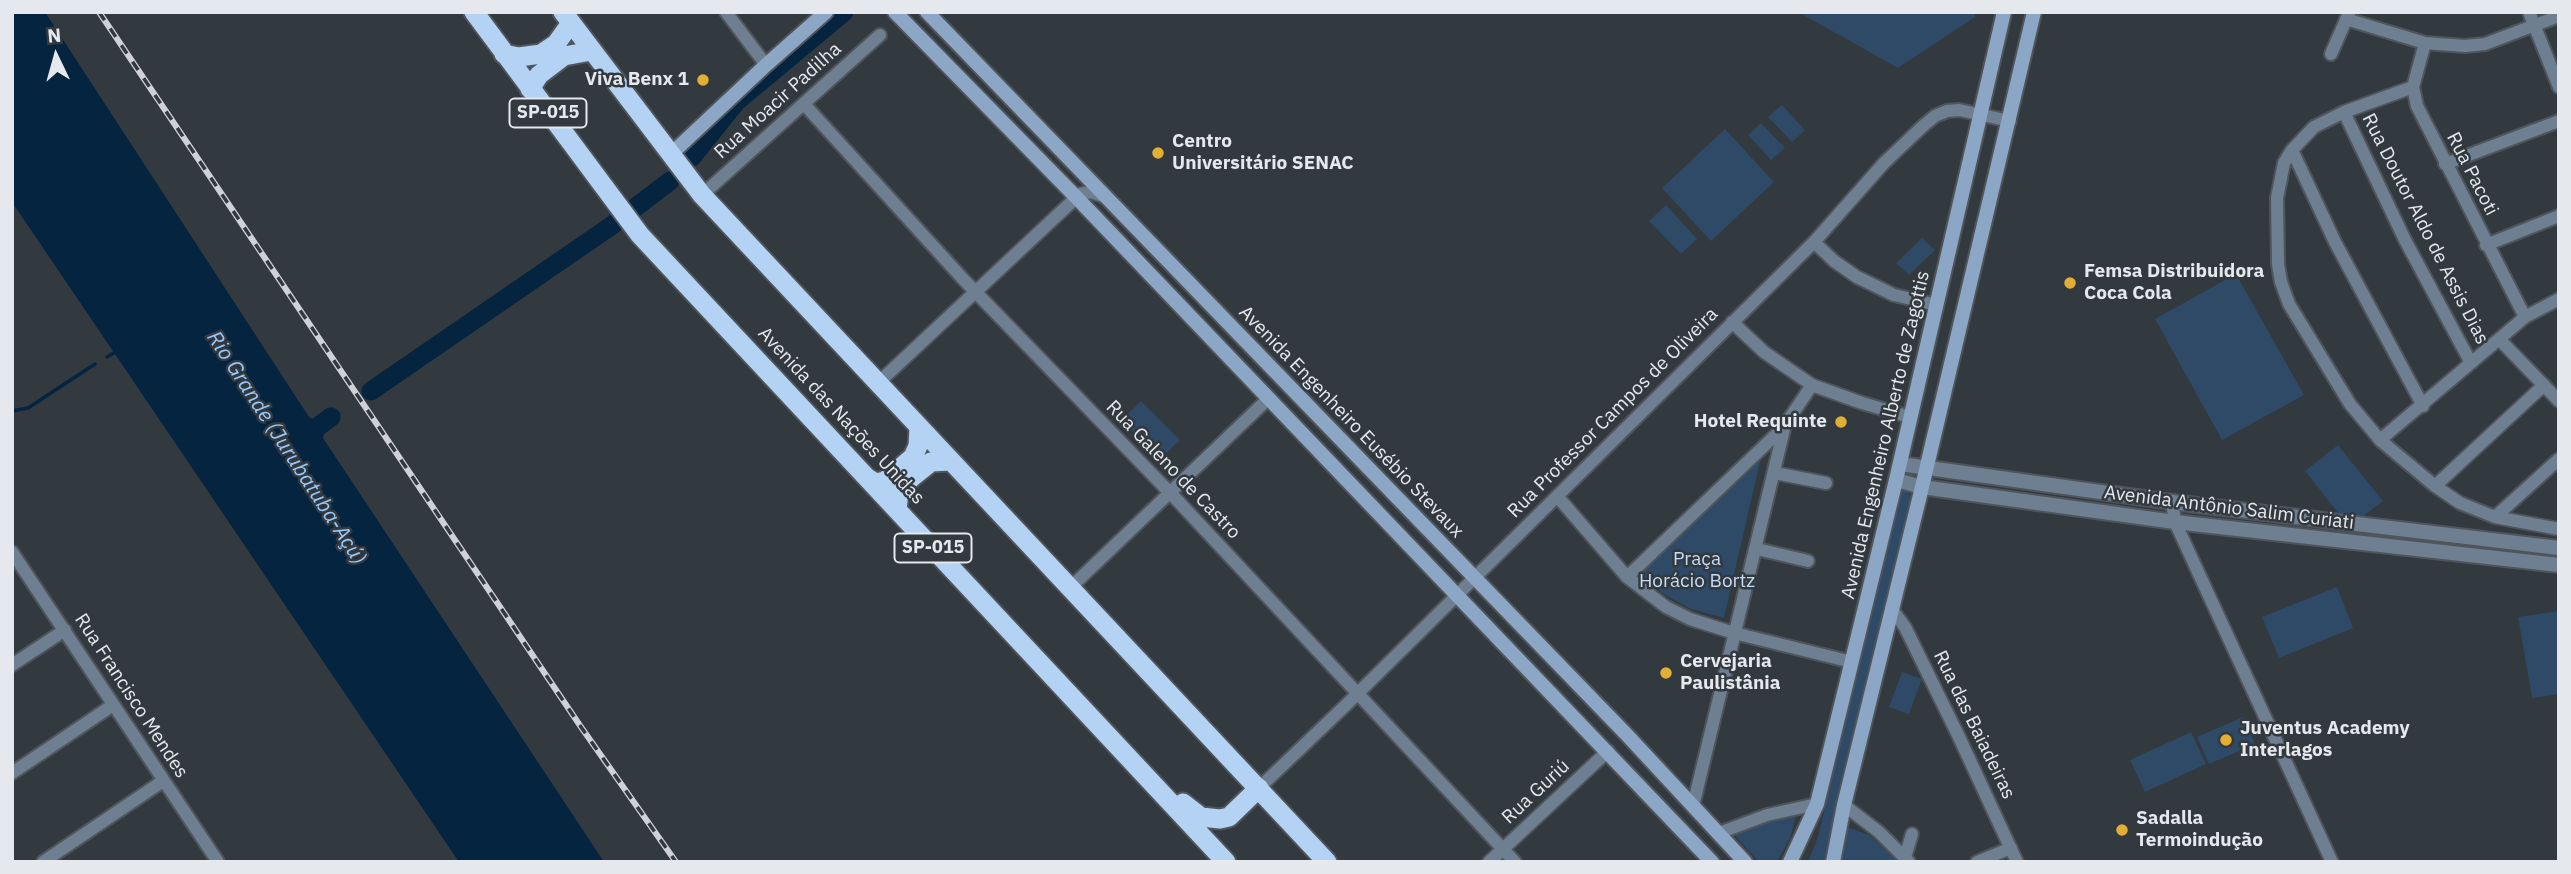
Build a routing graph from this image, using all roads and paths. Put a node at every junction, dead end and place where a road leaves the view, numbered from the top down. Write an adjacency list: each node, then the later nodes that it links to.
1 (474, 12): 18 (highway, Avenida das Nações Unidas / SP-015)
2 (726, 12): 20 (street)
3 (818, 12): 14 (main road)
4 (826, 12): 14 (main road)
5 (895, 12): 33 (main road)
6 (927, 12): 34 (main road, Avenida Engenheiro Eusébio Stevaux)
7 (2004, 12): 26 (main road, Avenida Engenheiro Alberto de Zagottis)
8 (2034, 12): 27 (main road)
9 (2529, 12): 13 (street)
10 (2348, 16): 16 (street); 19 (street)
11 (2559, 16): 13 (street)
12 (567, 18): 17 (highway); 18 (highway)
13 (2535, 26): 16 (street); 22 (street)
14 (807, 27): 20 (main road, Rua Moacir Padilha)
15 (880, 35): 24 (street, Rua Moacir Padilha)
16 (2425, 43): 21 (street)
17 (592, 51): 23 (highway); 30 (highway)
18 (504, 54): 23 (highway, Avenida das Nações Unidas / SP-015)
19 (2331, 54)
20 (765, 65): 30 (main road, Rua Moacir Padilha)
21 (2413, 87): 25 (street); 31 (street, Rua Pacoti)
22 (2559, 87)
23 (530, 89): 61 (highway, Avenida das Nações Unidas / SP-015)
24 (804, 104): 32 (street, Rua Moacir Padilha); 38 (street, Rua Galeno de Castro)
25 (2344, 112): 29 (street); 44 (street, Rua Doutor Aldo de Assis Dias)
26 (1981, 115): 27 (street, Rua Professor Campos de Oliveira); 36 (street, Rua Professor Campos de Oliveira); 40 (main road, Avenida Engenheiro Alberto de Zagottis)
27 (2010, 121): 58 (main road)
28 (2559, 121): 31 (street)
29 (2292, 150): 50 (street); 54 (street)
30 (673, 159): 32 (highway)
31 (2445, 164): 37 (street, Rua Pacoti)
32 (698, 190): 45 (highway)
33 (1077, 198): 34 (street); 38 (street); 48 (main road)
34 (1107, 198): 77 (main road, Avenida Engenheiro Eusébio Stevaux)
35 (2559, 216): 37 (street)
36 (1814, 242): 40 (street); 42 (street, Rua Professor Campos de Oliveira)
37 (2486, 245): 41 (street, Rua Pacoti)
38 (976, 293): 45 (street); 66 (street, Rua Galeno de Castro)
39 (2559, 299): 41 (street)
40 (1937, 305): 51 (main road, Avenida Engenheiro Alberto de Zagottis)
41 (2525, 317): 43 (street)
42 (1732, 323): 46 (street); 69 (street, Rua Professor Campos de Oliveira)
43 (2500, 340): 44 (street); 47 (street)
44 (2472, 363): 50 (street)
45 (877, 384): 53 (highway)
46 (1812, 385): 51 (street); 52 (street)
47 (2544, 385): 49 (street); 64 (street)
48 (1269, 398): 66 (street); 75 (main road)
49 (2559, 401)
50 (2423, 407): 54 (street)
51 (1910, 417): 57 (main road, Avenida Engenheiro Alberto de Zagottis)
52 (1785, 425): 59 (street); 85 (street)
53 (919, 427): 56 (highway); 61 (highway)
54 (2380, 440): 64 (street)
55 (2559, 459): 74 (street)
56 (950, 461): 71 (highway); 87 (highway)
57 (1900, 464): 58 (street, Avenida Antônio Salim Curiati); 62 (main road, Avenida Engenheiro Alberto de Zagottis)
58 (1927, 469): 60 (street, Avenida Antônio Salim Curiati); 65 (main road)
59 (1775, 472): 63 (street); 81 (street)
60 (1971, 475): 67 (street); 68 (street, Avenida Antônio Salim Curiati)
61 (866, 477): 71 (highway, Avenida das Nações Unidas / SP-015)
62 (1896, 480): 65 (street, Avenida Antônio Salim Curiati); 92 (main road, Avenida Engenheiro Alberto de Zagottis)
63 (1826, 483)
64 (2435, 486): 74 (street)
65 (1922, 487): 67 (street, Avenida Antônio Salim Curiati); 89 (main road)
66 (1170, 493): 87 (street); 94 (street, Rua Galeno de Castro)
67 (1965, 493): 73 (street, Avenida Antônio Salim Curiati)
68 (2120, 495): 70 (street, Avenida Antônio Salim Curiati); 73 (street)
69 (1557, 496): 85 (street); 86 (street, Rua Professor Campos de Oliveira)
70 (2172, 502): 72 (street, Avenida Antônio Salim Curiati); 76 (street)
71 (897, 510): 98 (highway, Avenida das Nações Unidas / SP-015)
72 (2251, 512): 79 (street); 80 (street, Avenida Antônio Salim Curiati)
73 (2119, 514): 76 (street, Avenida Antônio Salim Curiati)
74 (2496, 517): 78 (street)
75 (1385, 520): 77 (main road); 88 (main road)
76 (2175, 522): 79 (street, Avenida Antônio Salim Curiati); 122 (street)
77 (1423, 524): 86 (main road, Avenida Engenheiro Eusébio Stevaux)
78 (2559, 529)
79 (2249, 530): 84 (street, Avenida Antônio Salim Curiati)
80 (2559, 548)
81 (1757, 549): 83 (street); 91 (street)
82 (13, 555): 90 (street, Rua Francisco Mendes)
83 (1808, 561)
84 (2559, 565)
85 (1628, 577): 91 (street)
86 (1475, 578): 88 (street, Rua Professor Campos de Oliveira); 96 (main road, Avenida Engenheiro Eusébio Stevaux)
87 (1070, 589): 101 (highway)
88 (1457, 595): 94 (street, Rua Professor Campos de Oliveira); 97 (main road)
89 (1891, 608): 103 (main road); 107 (street, Rua das Baiadeiras)
90 (65, 630): 93 (street); 95 (street, Rua Francisco Mendes)
91 (1734, 633): 92 (street); 104 (street)
92 (1852, 662): 102 (main road, Avenida Engenheiro Alberto de Zagottis)
93 (12, 665)
94 (1357, 694): 101 (street, Rua Professor Campos de Oliveira); 108 (street, Rua Galeno de Castro)
95 (113, 705): 99 (street); 100 (street, Rua Francisco Mendes)
96 (1639, 748): 97 (main road); 104 (main road, Avenida Engenheiro Eusébio Stevaux)
97 (1608, 751): 108 (street, Rua Guriú); 116 (main road)
98 (1130, 759): 101 (highway); 112 (highway, Avenida das Nações Unidas / SP-015)
99 (12, 773)
100 (163, 781): 110 (street, Rua Francisco Mendes); 111 (street)
101 (1259, 788): 113 (highway)
102 (1817, 804): 105 (street); 118 (main road, Avenida Engenheiro Alberto de Zagottis)
103 (1844, 805): 109 (street); 119 (main road)
104 (1693, 806): 105 (main road, Avenida Engenheiro Eusébio Stevaux)
105 (1719, 833): 117 (main road, Avenida Engenheiro Eusébio Stevaux)
106 (1912, 834): 109 (street)
107 (2011, 848): 120 (street); 121 (street, Rua das Baiadeiras)
108 (1503, 849): 114 (street, Rua Guriú); 115 (street, Rua Galeno de Castro)
109 (1907, 859)
110 (213, 860)
111 (43, 862)
112 (1226, 862)
113 (1327, 862)
114 (1489, 862)
115 (1515, 862)
116 (1712, 862)
117 (1745, 862)
118 (1790, 862)
119 (1833, 862)
120 (1977, 862)
121 (2017, 862)
122 (2332, 862)

